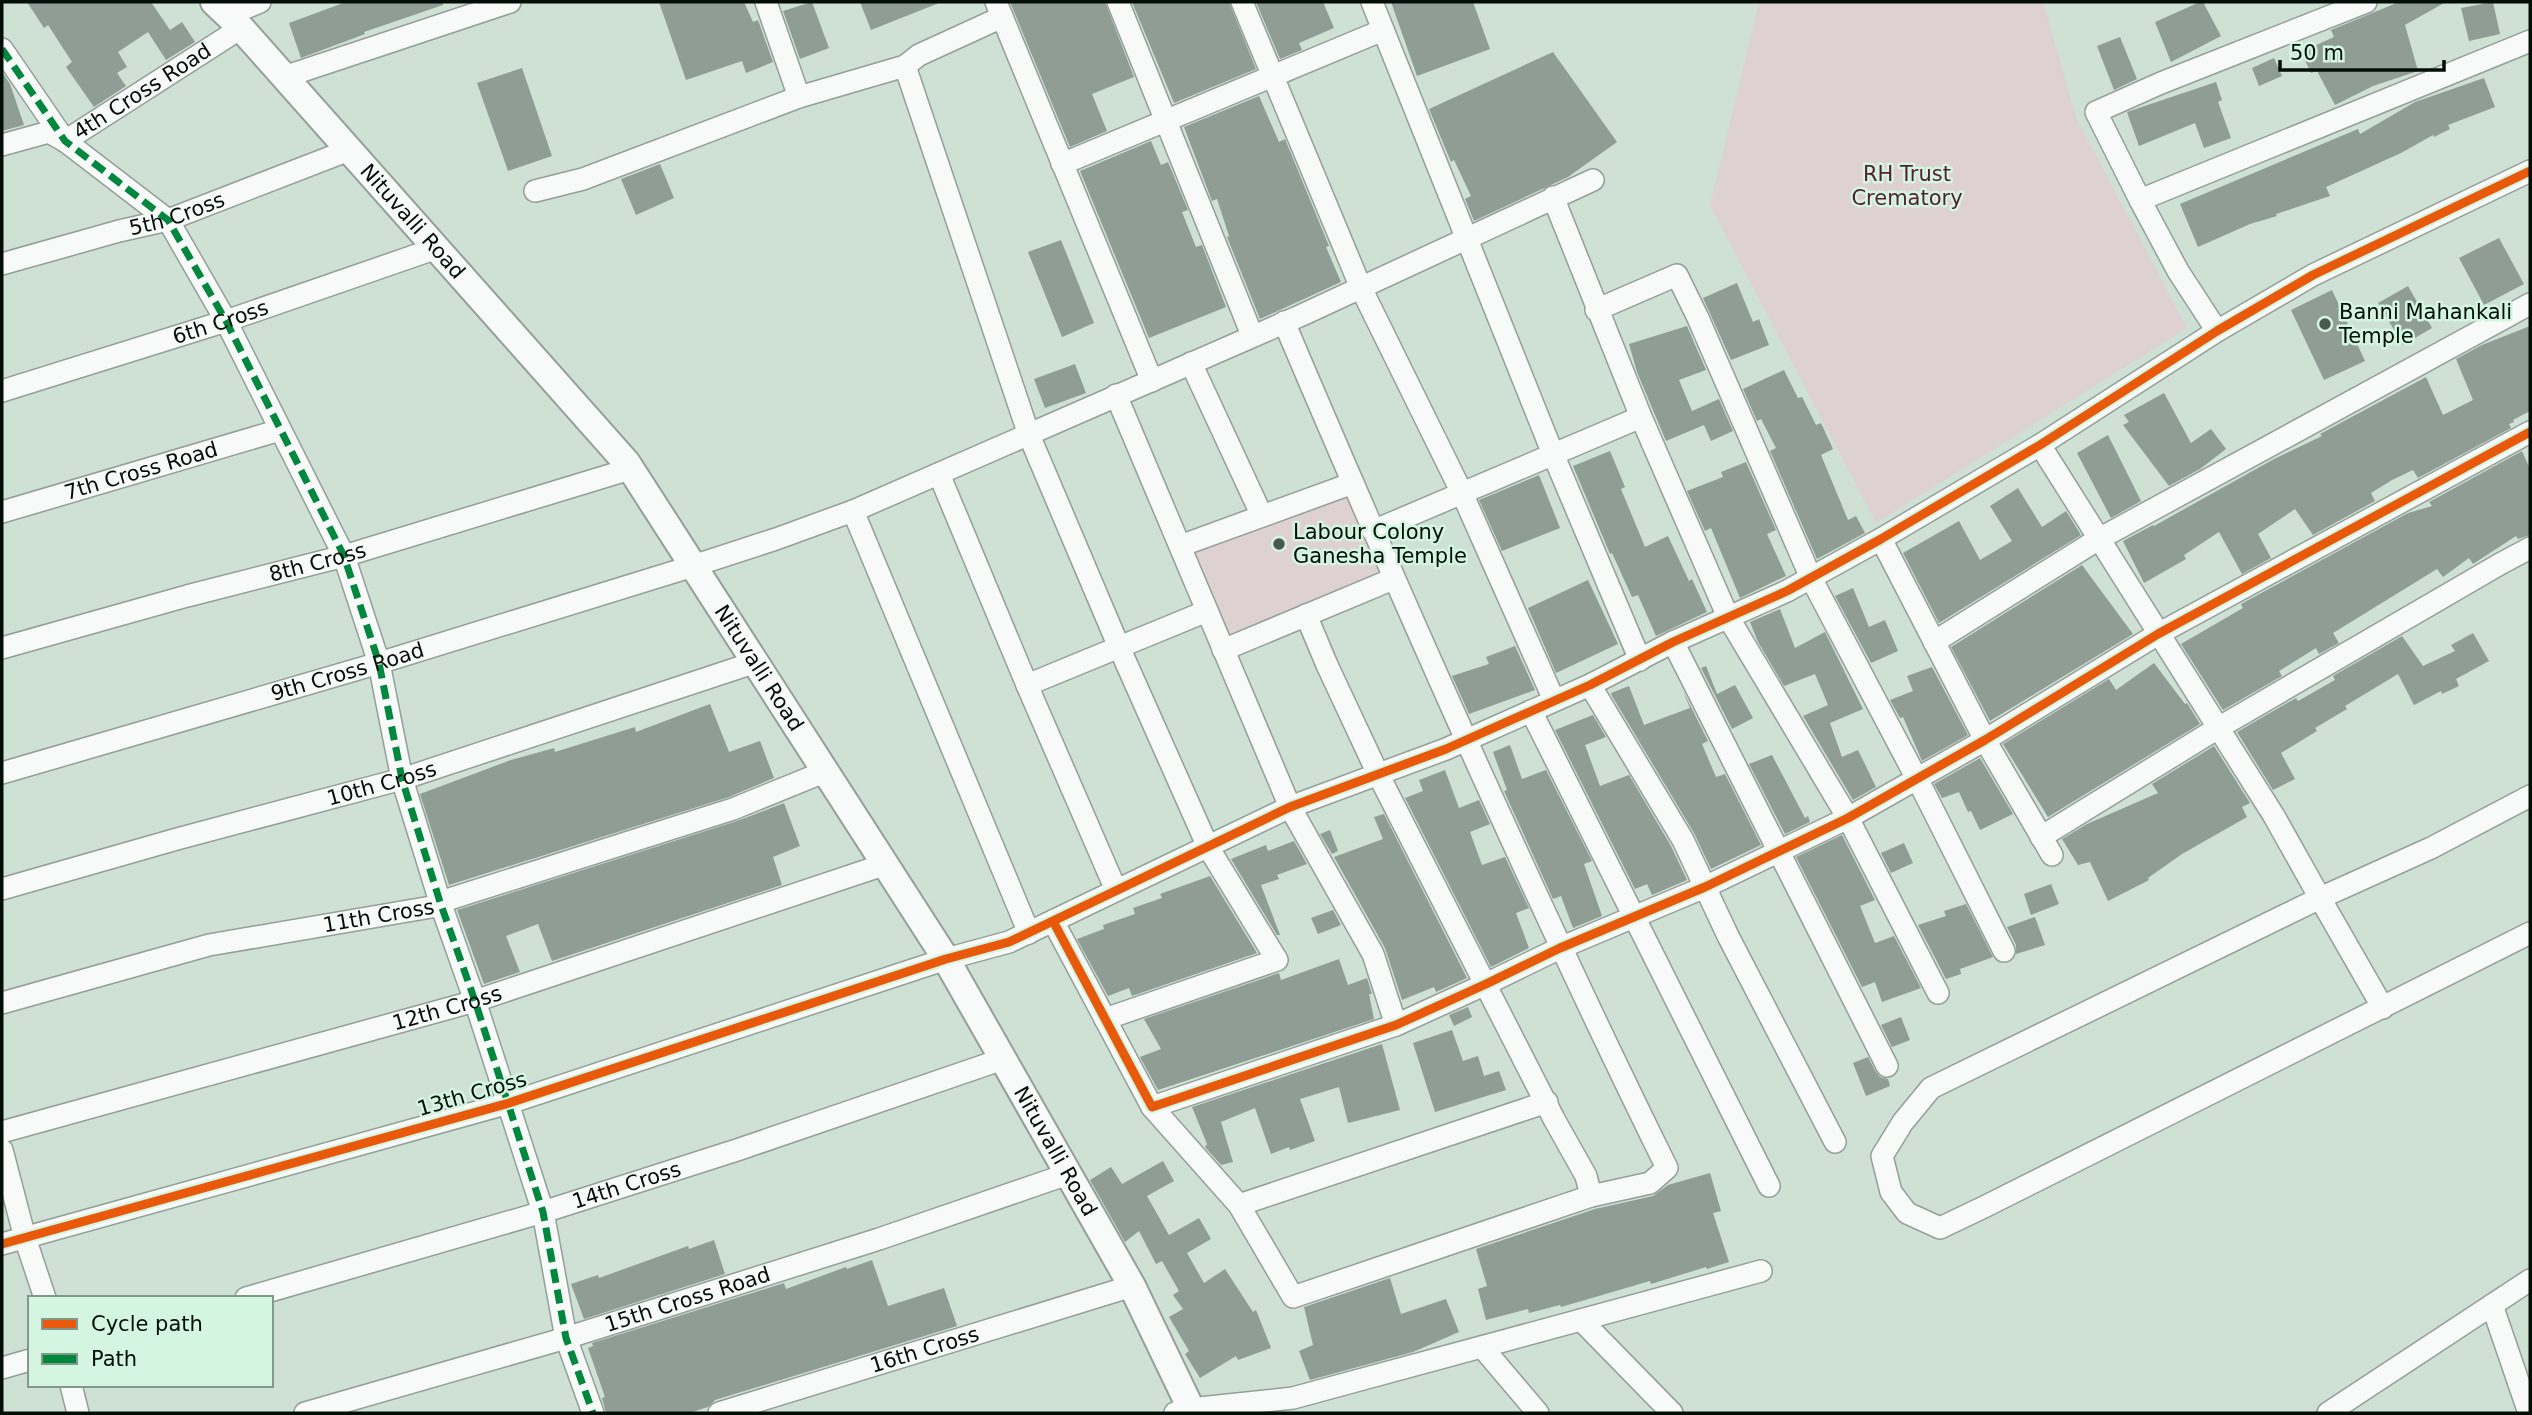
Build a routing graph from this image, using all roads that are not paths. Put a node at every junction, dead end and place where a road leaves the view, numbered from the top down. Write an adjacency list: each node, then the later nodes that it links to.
1 (260, 2): 9 (street, 4th Cross Road)
2 (510, 2): 15 (street)
3 (766, 2): 16 (street)
4 (1118, 2): 17 (street)
5 (1242, 2): 14 (street)
6 (1372, 2): 10 (street)
7 (2366, 2): 26 (street)
8 (999, 9): 13 (street); 21 (street)
9 (228, 15): 15 (street, Nituvalli Road); 18 (street, 4th Cross Road)
10 (1383, 30): 14 (street); 28 (street)
11 (2530, 41): 26 (street)
12 (2, 50): 18 (street)
13 (905, 66): 16 (street); 45 (street)
14 (1273, 76): 17 (street); 31 (street)
15 (284, 77): 20 (street, Nituvalli Road)
16 (799, 97): 24 (street)
17 (1166, 121): 21 (street); 37 (street)
18 (65, 141): 19 (street, 4th Cross Road); 27 (street)
19 (2, 145)
20 (349, 150): 27 (street, 5th Cross); 29 (street, Nituvalli Road)
21 (1062, 164): 39 (street)
22 (2530, 171): 36 (street, 13th Cross)
23 (1593, 180): 25 (street, 9th Cross Road)
24 (536, 191)
25 (1553, 197): 28 (street, 9th Cross Road); 33 (street)
26 (2140, 200): 36 (street)
27 (168, 220): 30 (street, 5th Cross); 34 (street)
28 (1466, 240): 31 (street, 9th Cross Road); 47 (street)
29 (437, 248): 34 (street, 6th Cross); 48 (street, Nituvalli Road)
30 (2, 264)
31 (1361, 288): 35 (street, 9th Cross Road); 51 (street)
32 (2530, 304): 57 (street)
33 (1596, 310): 42 (street); 62 (street)
34 (226, 321): 40 (street, 6th Cross); 43 (street)
35 (1284, 321): 37 (street, 9th Cross Road); 50 (street)
36 (2217, 331): 46 (street, 13th Cross)
37 (1252, 335): 38 (street, 9th Cross Road)
38 (1191, 363): 39 (street, 9th Cross Road); 54 (street)
39 (1152, 381): 41 (street, 9th Cross Road)
40 (2, 391)
41 (1116, 395): 45 (street, 9th Cross Road); 58 (street)
42 (1641, 417): 47 (street); 66 (street)
43 (280, 430): 53 (street, 7th Cross Road); 60 (street)
44 (2530, 432): 67 (street)
45 (1029, 435): 49 (street, 9th Cross Road); 70 (street)
46 (2040, 445): 56 (street, 13th Cross); 57 (street)
47 (1553, 454): 51 (street); 73 (street)
48 (630, 469): 60 (street, 8th Cross); 61 (street, Nituvalli Road)
49 (939, 474): 52 (street, 9th Cross Road); 76 (street)
50 (1353, 483): 54 (street); 55 (street)
51 (1462, 493): 55 (street); 78 (street)
52 (853, 511): 61 (street, 9th Cross Road); 101 (street)
53 (2, 512)
54 (1262, 516): 58 (street)
55 (1373, 531): 63 (street)
56 (1881, 539): 62 (street, 13th Cross); 69 (street)
57 (2098, 540): 67 (street); 69 (street)
58 (1180, 546): 64 (street)
59 (2530, 548): 80 (street)
60 (344, 556): 71 (street, 8th Cross); 75 (street)
61 (693, 566): 74 (street, Nituvalli Road); 75 (street, 9th Cross Road)
62 (1811, 578): 66 (street, 13th Cross); 87 (street)
63 (1393, 579): 65 (street); 81 (street)
64 (1207, 611): 70 (street); 72 (street)
65 (1306, 615): 72 (street); 85 (street)
66 (1728, 617): 68 (street, 13th Cross); 90 (street)
67 (2158, 634): 80 (street); 82 (street)
68 (1673, 642): 73 (street, 13th Cross); 92 (street)
69 (1934, 642): 82 (street)
70 (1119, 647): 76 (street); 91 (street)
71 (2, 648)
72 (1223, 650): 89 (street)
73 (1640, 660): 77 (street, 13th Cross)
74 (755, 662): 83 (street, Nituvalli Road); 86 (street, 10th Cross)
75 (379, 663): 84 (street, 9th Cross Road); 86 (street)
76 (1027, 685): 96 (street)
77 (1590, 685): 78 (street, 13th Cross); 94 (street)
78 (1554, 701): 79 (street, 13th Cross)
79 (1531, 711): 81 (street, 13th Cross); 99 (street)
80 (2218, 728): 82 (street); 97 (street)
81 (1468, 739): 85 (street, 13th Cross); 103 (street)
82 (1985, 740): 87 (street)
83 (824, 772): 93 (street, Nituvalli Road); 98 (street, 11th Cross)
84 (2, 773)
85 (1378, 774): 89 (street, 13th Cross); 106 (street)
86 (402, 779): 95 (street, 10th Cross); 98 (street)
87 (1917, 779): 90 (street); 104 (street)
88 (2530, 796): 97 (street)
89 (1290, 807): 91 (street, 13th Cross); 112 (street)
90 (1847, 818): 92 (street); 107 (street)
91 (1208, 847): 96 (street, 13th Cross); 111 (street)
92 (1777, 851): 94 (street); 114 (street)
93 (886, 864): 105 (street, Nituvalli Road); 108 (street, 12th Cross)
94 (1705, 887): 99 (street); 119 (street)
95 (2, 889)
96 (1116, 890): 100 (street, 13th Cross)
97 (2320, 898): 110 (street); 110 (street)
98 (440, 902): 108 (street); 109 (street, 11th Cross)
99 (1635, 916): 103 (street); 122 (street)
100 (1053, 920): 101 (street, 13th Cross); 111 (street)
101 (1029, 933): 105 (street, 13th Cross)
102 (2530, 933): 110 (street)
103 (1560, 948): 106 (street); 123 (street)
104 (2004, 951)
105 (946, 959): 113 (street, Nituvalli Road); 116 (street, 13th Cross)
106 (1486, 984): 112 (street); 115 (street)
107 (1938, 993)
108 (475, 1001): 116 (street); 118 (street, 12th Cross)
109 (2, 1003)
110 (2383, 1008)
111 (1105, 1019): 117 (street)
112 (1396, 1025): 117 (street)
113 (1003, 1059): 121 (street, Nituvalli Road); 125 (street, 14th Cross)
114 (1887, 1066)
115 (1547, 1102): 123 (street); 124 (street)
116 (509, 1103): 125 (street); 126 (street, 13th Cross)
117 (1152, 1107): 124 (street)
118 (2, 1132)
119 (1835, 1142)
120 (2, 1150): 126 (street)
121 (1068, 1174): 130 (street, Nituvalli Road); 135 (street, 15th Cross Road)
122 (1769, 1186)
123 (1591, 1196): 124 (street)
124 (1239, 1205)
125 (542, 1212): 132 (street, 14th Cross); 135 (street)
126 (25, 1238): 127 (street, 13th Cross); 131 (street)
127 (2, 1244)
128 (1761, 1271): 134 (street)
129 (2530, 1280): 133 (street)
130 (1132, 1286): 140 (street, Nituvalli Road); 144 (street, 16th Cross)
131 (44, 1296)
132 (253, 1296)
133 (2492, 1305): 147 (street); 148 (street)
134 (1581, 1320): 136 (street); 146 (street)
135 (566, 1338): 142 (street, 15th Cross Road); 143 (street)
136 (1482, 1347): 140 (street); 145 (street)
137 (28, 1361): 138 (street)
138 (2, 1368)
139 (72, 1387): 141 (street)
140 (1186, 1412)
141 (78, 1413)
142 (305, 1413)
143 (593, 1413)
144 (719, 1413)
145 (1538, 1413)
146 (1672, 1413)
147 (2328, 1413)
148 (2529, 1413)

